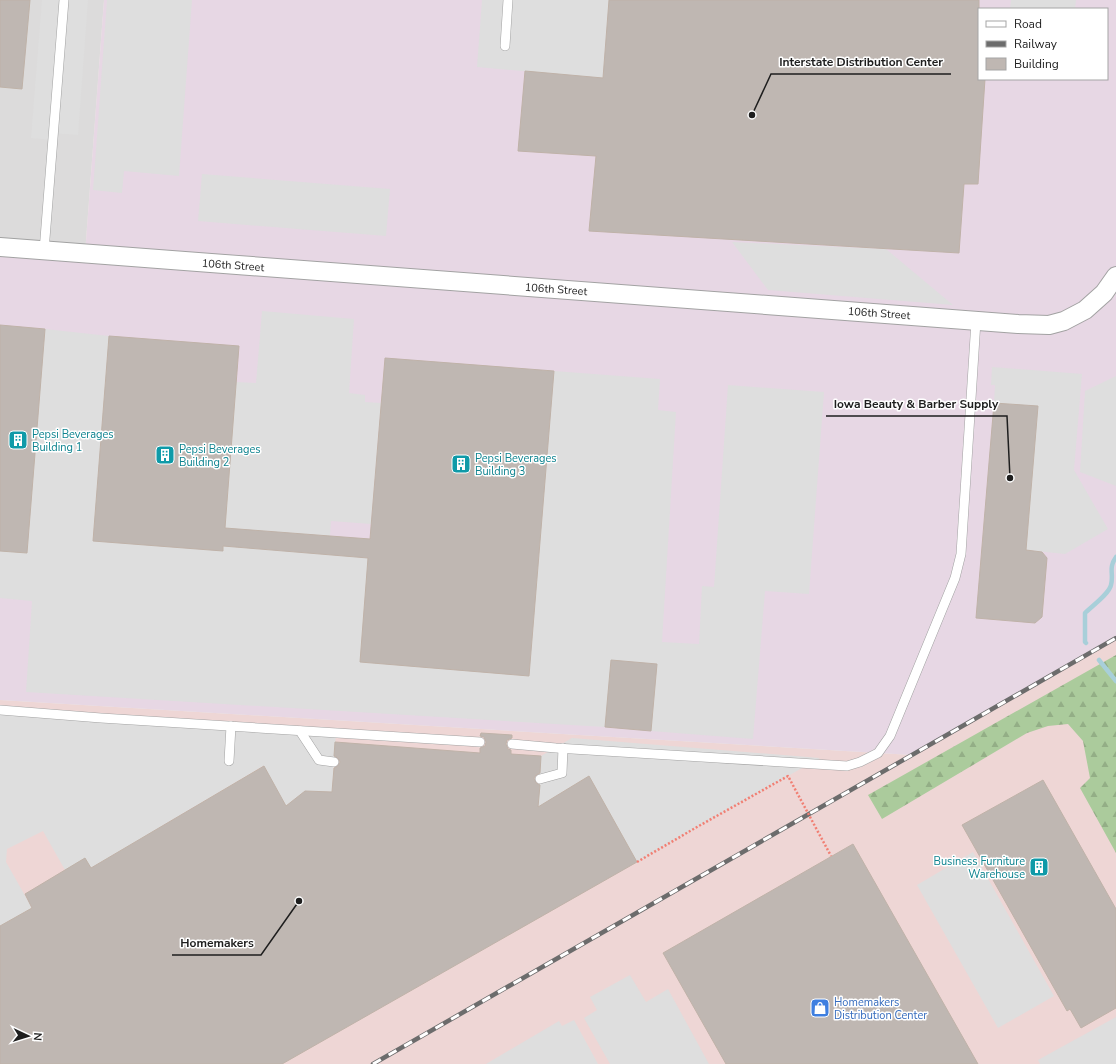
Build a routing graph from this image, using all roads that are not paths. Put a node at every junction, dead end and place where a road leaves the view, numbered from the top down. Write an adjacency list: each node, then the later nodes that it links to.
1 (64, 0): 5 (lane)
2 (508, 0): 3 (lane)
3 (505, 46)
4 (0, 247): 5 (street, 106th Street)
5 (44, 251): 7 (street, 106th Street)
6 (1116, 276): 7 (street, 106th Street)
7 (976, 321): 13 (lane)
8 (0, 710): 9 (lane)
9 (231, 726): 10 (lane); 14 (lane)
10 (300, 731): 11 (lane); 15 (lane)
11 (480, 742)
12 (512, 744): 13 (lane)
13 (563, 748): 16 (lane)
14 (228, 761)
15 (334, 762)
16 (540, 780)

